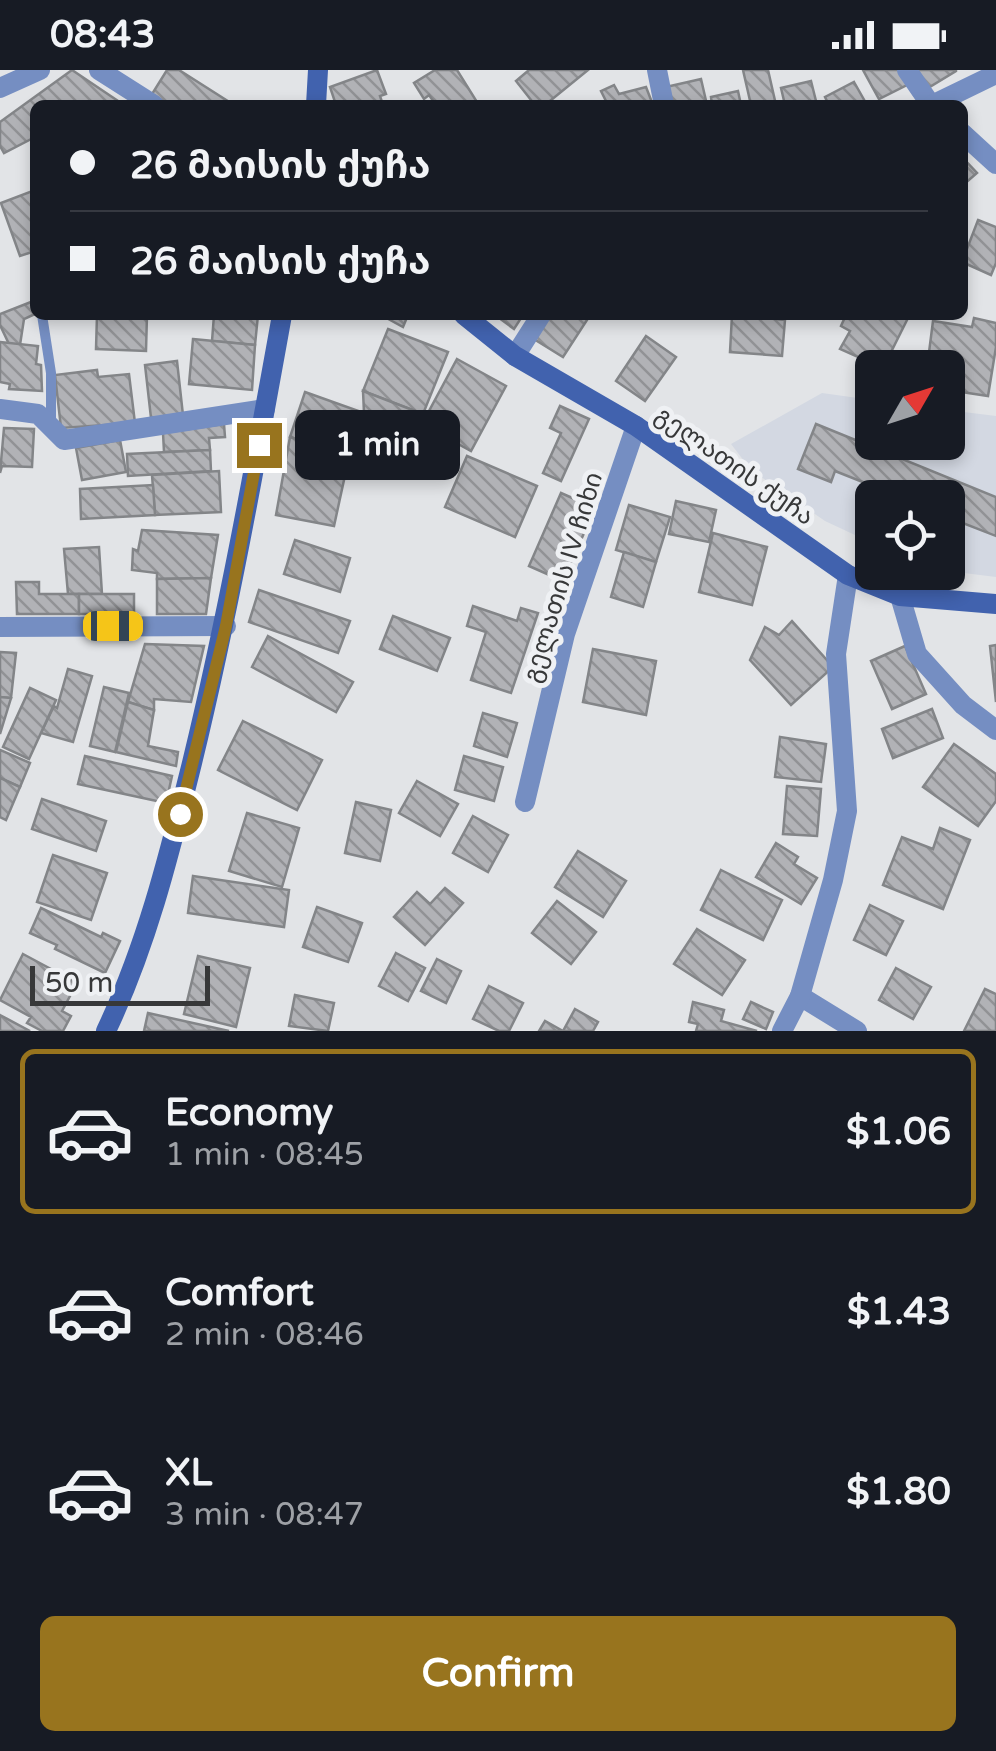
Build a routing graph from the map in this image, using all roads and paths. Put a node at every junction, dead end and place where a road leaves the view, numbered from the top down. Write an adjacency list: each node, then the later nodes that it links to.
1 (40, 70): 7 (street)
2 (99, 70): 8 (street)
3 (318, 70): 9 (main road)
4 (658, 70): 10 (street)
5 (907, 70): 11 (street)
6 (996, 74): 12 (street)
7 (0, 88)
8 (146, 100)
9 (316, 100)
10 (663, 100)
11 (928, 100)
12 (942, 100)
13 (968, 139): 14 (street)
14 (996, 164)
15 (43, 320): 23 (lane)
16 (281, 320): 21 (main road)
17 (470, 320): 19 (main road, გელათის ქუჩა)
18 (539, 320): 19 (street)
19 (514, 356): 22 (main road, გელათის ქუჩა)
20 (0, 408): 23 (street)
21 (265, 409): 23 (street); 27 (main road)
22 (636, 426): 24 (main road, გელათის ქუჩა); 30 (street, გელათის IV ჩიხი)
23 (51, 427)
24 (848, 575): 25 (main road, გელათის ქუჩა); 31 (street)
25 (900, 596): 26 (main road, გელათის ქუჩა); 29 (street)
26 (996, 604)
27 (226, 626): 28 (street); 32 (main road)
28 (0, 627)
29 (996, 730)
30 (525, 802)
31 (800, 996): 33 (street); 34 (street)
32 (106, 1031)
33 (782, 1031)
34 (857, 1031)

